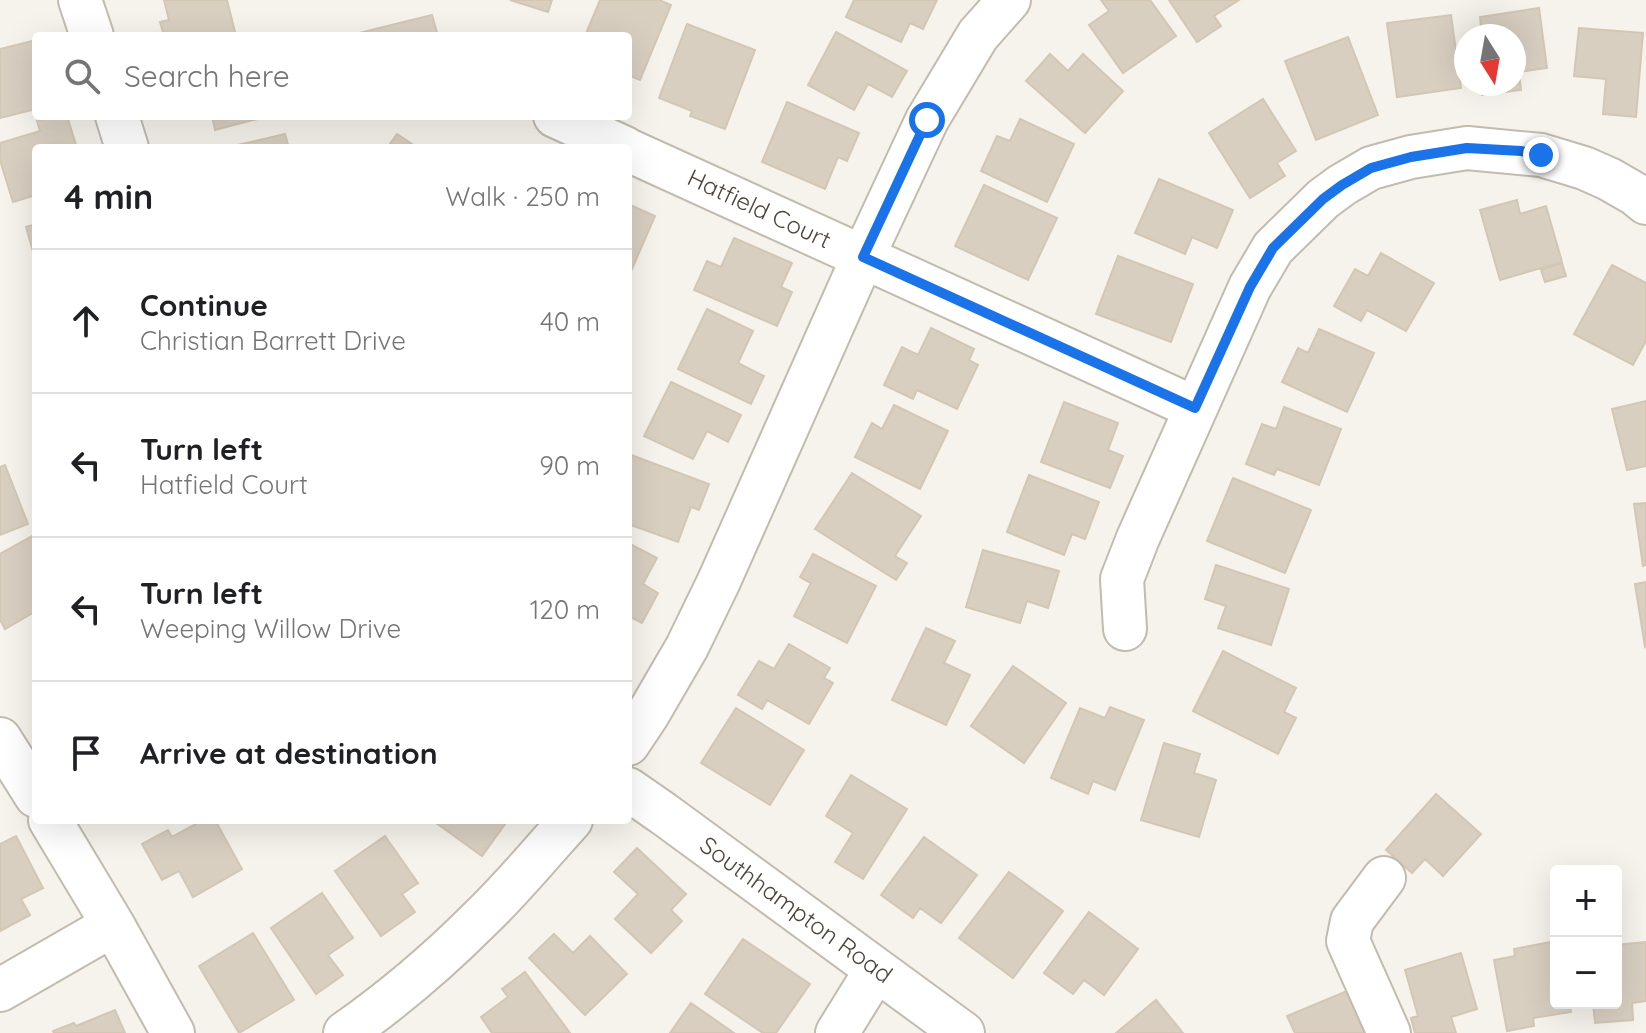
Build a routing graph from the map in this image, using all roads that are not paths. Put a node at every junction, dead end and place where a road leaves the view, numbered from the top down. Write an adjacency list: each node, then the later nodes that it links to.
1 (80, 0): 3 (street)
2 (1000, 2): 10 (street)
3 (91, 32)
4 (118, 120): 6 (street)
5 (564, 120): 7 (street, Hatfield Court)
6 (126, 144)
7 (615, 144)
8 (632, 152): 10 (street, Hatfield Court)
9 (1646, 203): 11 (street)
10 (863, 257): 11 (street, Hatfield Court); 13 (street)
11 (1195, 408): 12 (street)
12 (1125, 629)
13 (632, 738)
14 (0, 739): 15 (street)
15 (32, 790)
16 (632, 792): 21 (street, Southhampton Road)
17 (52, 824): 20 (street)
18 (567, 824): 24 (street)
19 (1384, 878): 27 (street)
20 (113, 925): 22 (street); 23 (street)
21 (876, 970): 25 (street); 26 (street, Southhampton Road)
22 (0, 990)
23 (173, 1033)
24 (345, 1033)
25 (837, 1033)
26 (963, 1033)
27 (1389, 1033)

